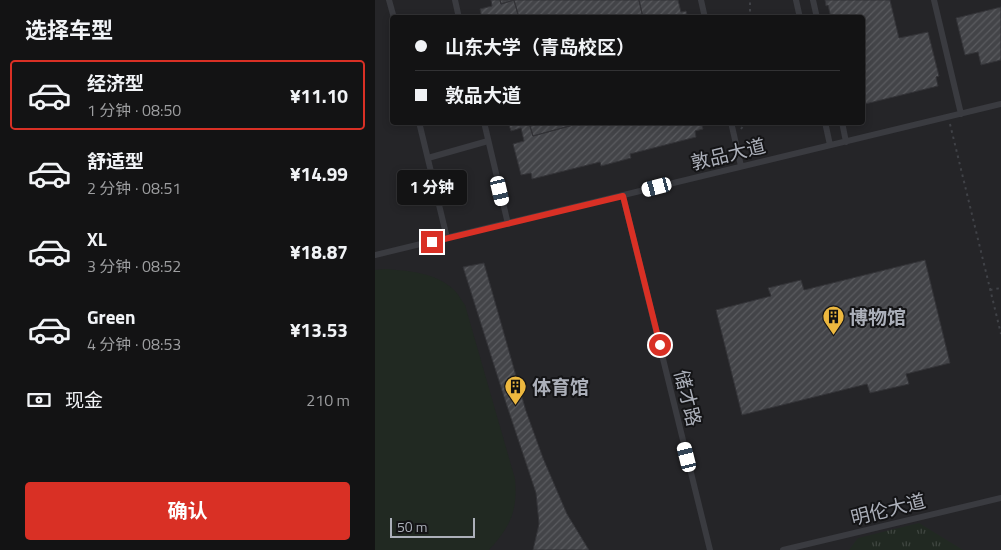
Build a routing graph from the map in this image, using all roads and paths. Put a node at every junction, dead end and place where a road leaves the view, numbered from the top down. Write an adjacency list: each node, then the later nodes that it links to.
1 (389, 0): 8 (lane)
2 (455, 0): 9 (lane)
3 (701, 0): 10 (lane)
4 (750, 0): 11 (path)
5 (795, 0): 12 (lane)
6 (813, 0): 13 (lane)
7 (934, 0): 15 (lane)
8 (393, 15)
9 (457, 15)
10 (704, 15)
11 (750, 15)
12 (799, 15)
13 (816, 15)
14 (1001, 104): 15 (lane, 敦品大道)
15 (961, 114): 16 (lane, 敦品大道)
16 (948, 117): 23 (lane, 敦品大道); 32 (path)
17 (420, 125): 25 (lane)
18 (485, 125): 22 (lane)
19 (732, 125): 26 (lane)
20 (826, 125): 24 (lane)
21 (843, 125): 23 (lane)
22 (488, 140): 25 (lane); 28 (lane)
23 (846, 142): 24 (lane, 敦品大道)
24 (830, 145): 26 (lane, 敦品大道)
25 (427, 158): 29 (lane)
26 (741, 166): 27 (lane, 敦品大道)
27 (623, 196): 28 (lane, 敦品大道); 37 (lane, 储才路)
28 (508, 224): 29 (lane, 敦品大道)
29 (447, 238): 30 (lane, 敦品大道)
30 (375, 255)
31 (1001, 288): 32 (path)
32 (990, 290): 34 (path)
33 (1001, 308): 34 (path)
34 (995, 310): 35 (path)
35 (1001, 334)
36 (1001, 498): 38 (lane, 明伦大道)
37 (710, 550)
38 (783, 550)

